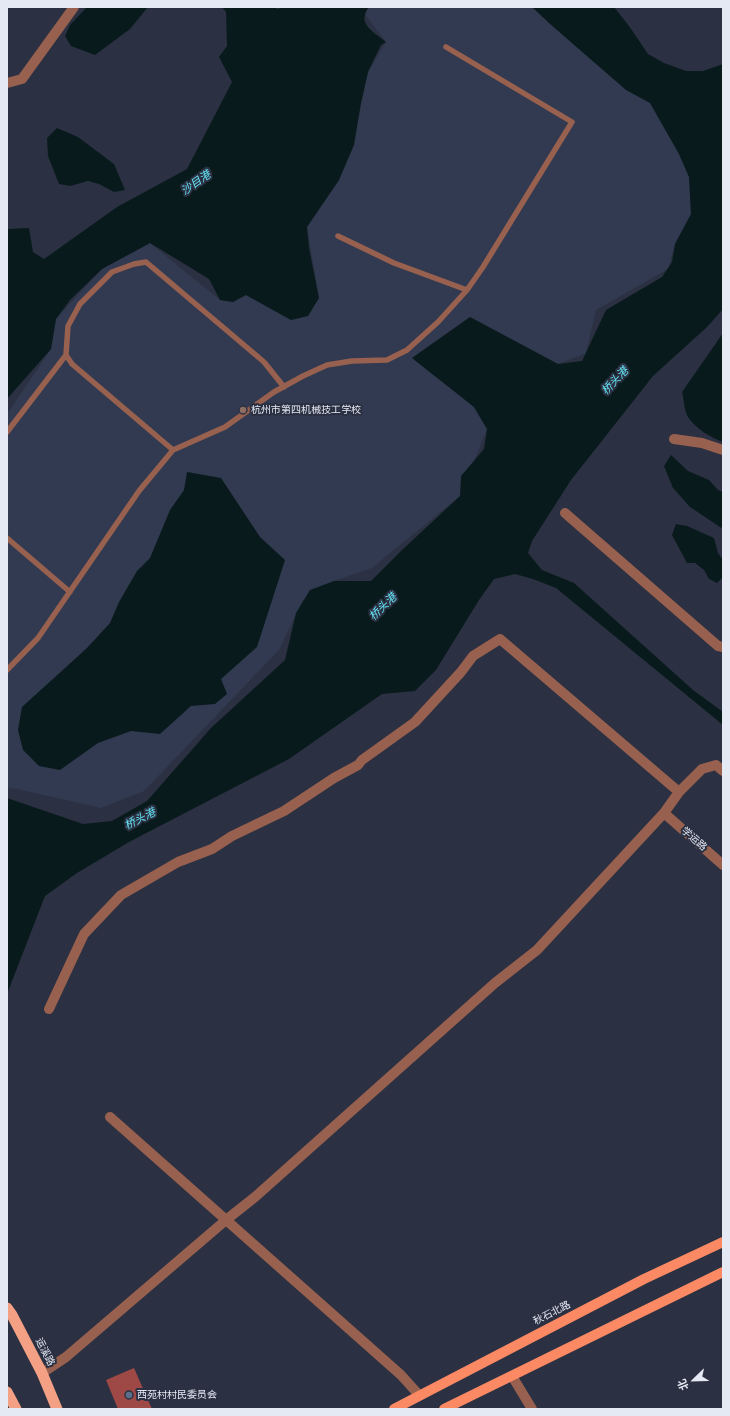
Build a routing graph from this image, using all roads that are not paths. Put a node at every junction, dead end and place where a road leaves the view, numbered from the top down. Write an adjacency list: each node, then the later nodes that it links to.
1 (74, 7): 3 (street)
2 (446, 47): 5 (lane)
3 (7, 83)
4 (338, 236): 5 (lane)
5 (467, 290): 7 (lane)
6 (66, 355): 7 (lane); 8 (lane); 10 (lane)
7 (284, 386): 10 (lane)
8 (7, 432)
9 (674, 439): 11 (street)
10 (173, 450): 14 (lane)
11 (723, 450)
12 (565, 513): 15 (street)
13 (7, 538): 14 (lane)
14 (70, 592): 16 (lane)
15 (723, 647)
16 (7, 670)
17 (723, 771): 18 (street)
18 (679, 792): 19 (street); 21 (street)
19 (664, 813): 20 (street, 学运路); 23 (street)
20 (723, 865)
21 (49, 1008)
22 (110, 1117): 23 (street)
23 (226, 1220): 27 (street); 30 (street)
24 (723, 1242): 30 (main road, 秋石北路)
25 (723, 1272): 28 (main road)
26 (7, 1308): 27 (highway, 运溪路)
27 (42, 1373): 32 (highway, 运溪路)
28 (512, 1376): 34 (main road); 35 (street)
29 (7, 1392): 31 (highway)
30 (419, 1395): 33 (main road, 秋石北路)
31 (16, 1409)
32 (57, 1409)
33 (394, 1409)
34 (444, 1409)
35 (532, 1409)

